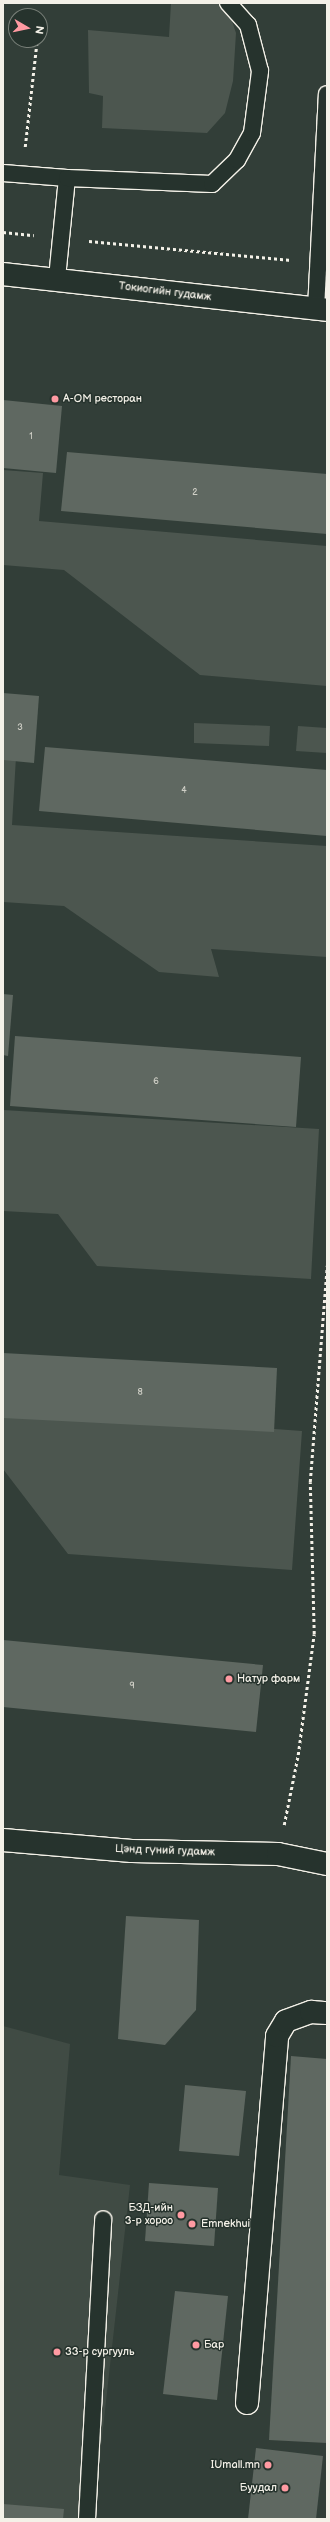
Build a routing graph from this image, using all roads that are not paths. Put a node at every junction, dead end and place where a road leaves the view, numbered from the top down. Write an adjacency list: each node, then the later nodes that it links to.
1 (228, 3): 4 (lane)
2 (327, 94): 7 (lane)
3 (3, 173): 4 (lane)
4 (67, 178): 6 (lane)
5 (3, 274): 6 (street, Токиогийн гудамж)
6 (57, 280): 7 (street, Токиогийн гудамж)
7 (322, 310)
8 (3, 1840): 9 (street, Цэнд гүний гудамж)
9 (327, 1864)
10 (327, 2013): 12 (street)
11 (103, 2219): 13 (lane)
12 (247, 2403)
13 (87, 2519)

